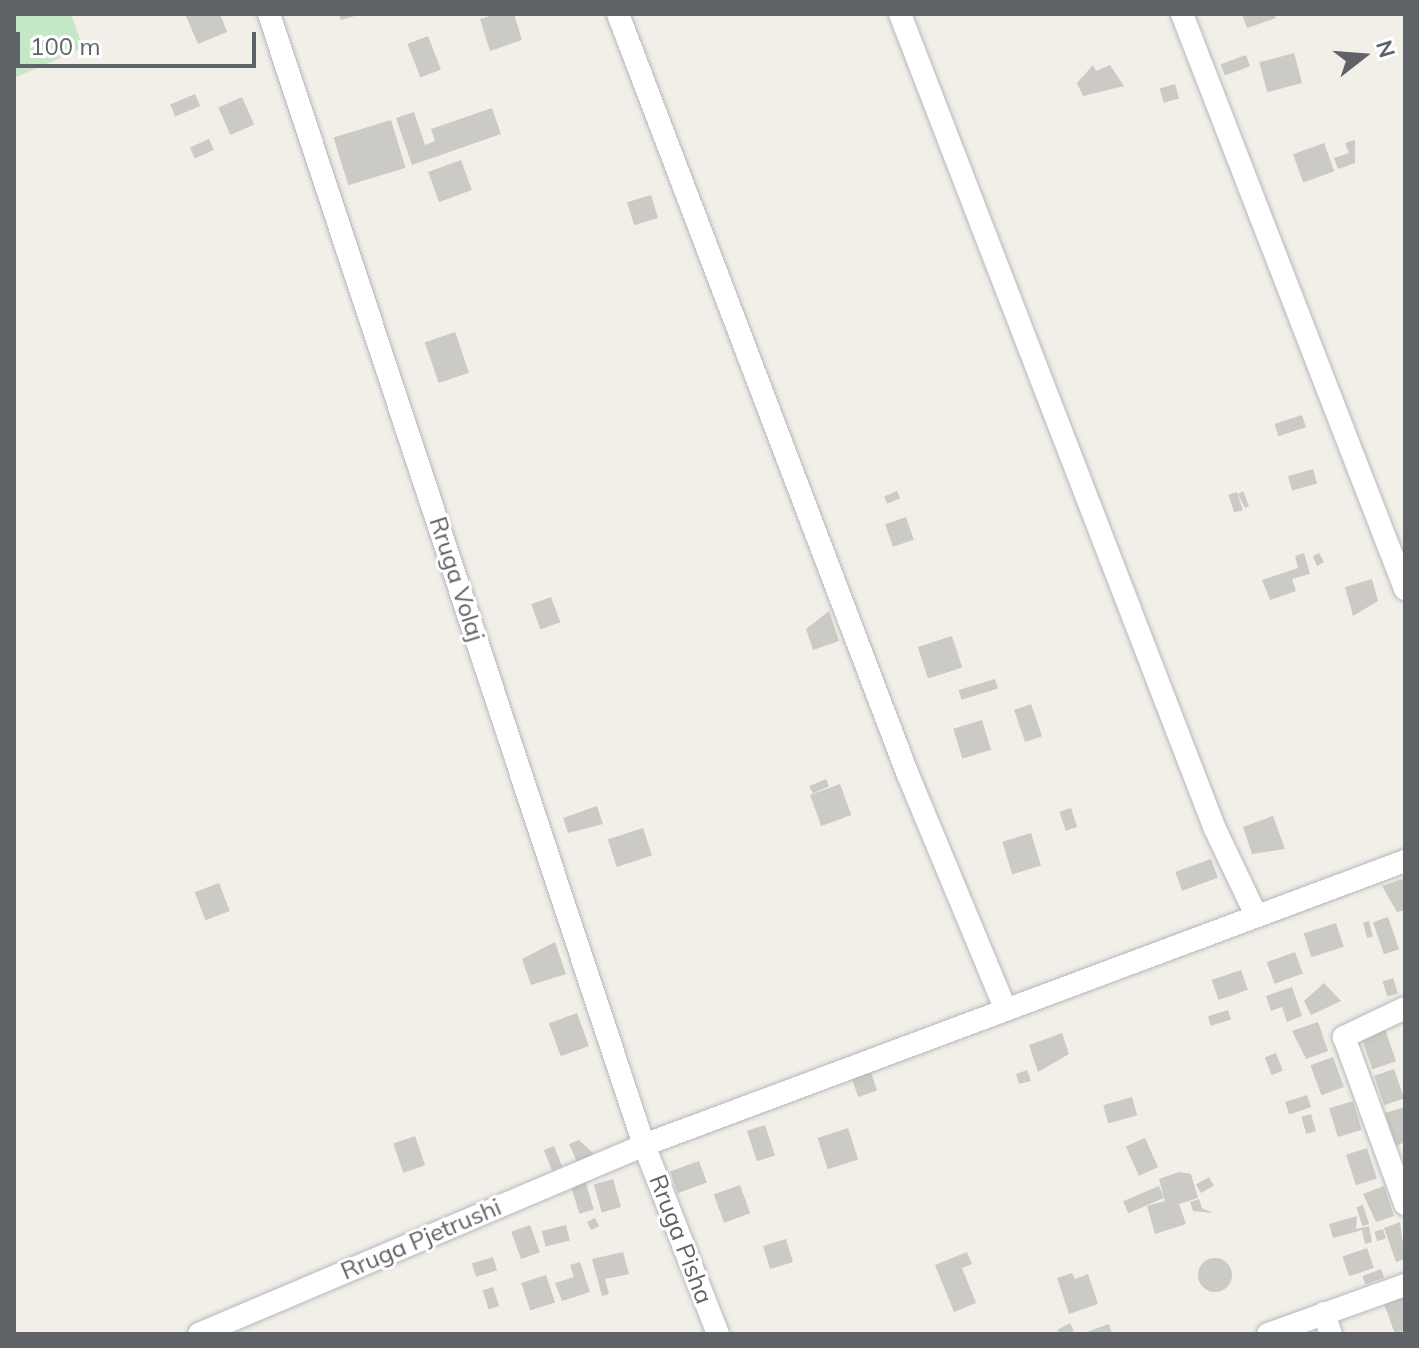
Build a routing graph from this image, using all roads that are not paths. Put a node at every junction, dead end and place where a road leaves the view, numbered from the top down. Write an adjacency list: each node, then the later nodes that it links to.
1 (269, 14): 10 (street, Rruga Volaj)
2 (618, 14): 8 (street)
3 (900, 14): 7 (street)
4 (1182, 14): 5 (street)
5 (1405, 589)
6 (1405, 861): 7 (street, Rruga Pjetrushi)
7 (1256, 915): 8 (street, Rruga Pjetrushi)
8 (1005, 1008): 10 (street, Rruga Pjetrushi)
9 (1405, 1008): 11 (street)
10 (644, 1145): 14 (street, Rruga Pjetrushi); 15 (street, Rruga Pisha)
11 (1405, 1204)
12 (1405, 1285): 13 (street)
13 (1328, 1324): 16 (street)
14 (199, 1334)
15 (718, 1334)
16 (1268, 1334)

